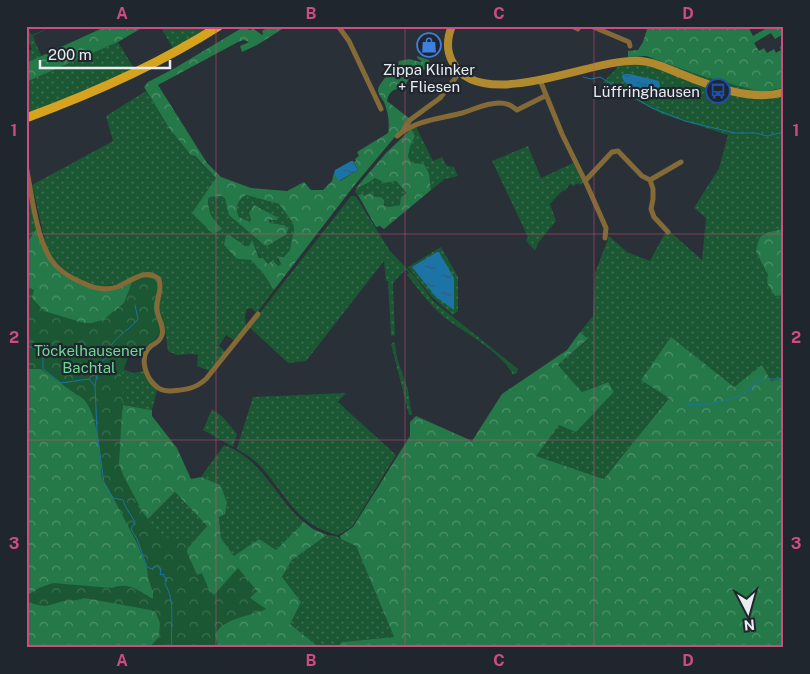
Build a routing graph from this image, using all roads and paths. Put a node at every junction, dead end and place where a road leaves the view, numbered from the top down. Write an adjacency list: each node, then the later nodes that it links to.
1 (219, 26): 14 (main road)
2 (338, 26): 12 (street)
3 (452, 26): 8 (main road)
4 (572, 26): 6 (street)
5 (591, 26): 7 (street)
6 (578, 29)
7 (630, 46)
8 (460, 72): 9 (main road); 13 (street)
9 (540, 80): 10 (main road); 11 (street)
10 (784, 92)
11 (545, 96): 15 (street); 21 (street)
12 (381, 109)
13 (423, 109): 15 (street); 16 (street)
14 (26, 118)
15 (426, 120): 16 (street)
16 (402, 132): 17 (street)
17 (397, 136)
18 (682, 162): 20 (street)
19 (26, 165): 24 (street)
20 (650, 180): 21 (street); 22 (street)
21 (585, 181): 23 (street)
22 (668, 232)
23 (605, 238)
24 (258, 314)

